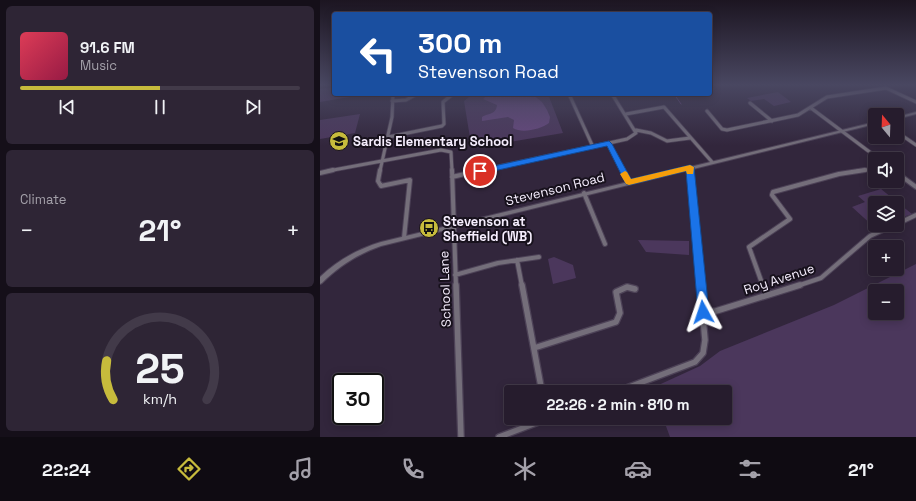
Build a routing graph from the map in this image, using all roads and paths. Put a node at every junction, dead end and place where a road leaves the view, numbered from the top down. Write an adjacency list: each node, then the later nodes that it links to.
1 (392, 105): 16 (street)
2 (443, 105): 16 (street)
3 (574, 105): 21 (street)
4 (620, 105): 10 (street)
5 (753, 105): 12 (street)
6 (815, 105): 7 (street)
7 (811, 108): 12 (street); 15 (street)
8 (707, 111): 12 (street)
9 (916, 113): 11 (street)
10 (626, 114): 14 (street); 18 (street)
11 (904, 116)
12 (772, 121)
13 (868, 125): 15 (street, Stevenson Road)
14 (636, 130): 18 (street); 19 (street)
15 (842, 131): 22 (street); 24 (street, Stevenson Road)
16 (388, 137): 23 (street)
17 (904, 137): 20 (street)
18 (690, 138): 24 (street)
19 (609, 144): 21 (street); 30 (street)
20 (916, 145)
21 (593, 147): 28 (street)
22 (870, 152)
23 (383, 160): 27 (street); 28 (street, School Lane); 37 (street)
24 (712, 162): 25 (street, Stevenson Road)
25 (690, 167): 30 (street, Stevenson Road); 45 (street)
26 (868, 170): 44 (street)
27 (320, 173)
28 (452, 177): 35 (street, School Lane)
29 (904, 178): 31 (street)
30 (629, 182): 32 (street, Stevenson Road)
31 (916, 187)
32 (584, 193): 35 (street, Stevenson Road); 38 (street)
33 (916, 215): 34 (street)
34 (904, 221)
35 (454, 226): 37 (street, Stevenson Road); 41 (street, School Lane)
36 (879, 232): 44 (street, Roy Avenue)
37 (404, 238): 42 (street, Stevenson Road)
38 (605, 244)
39 (539, 257): 40 (street)
40 (517, 260): 41 (street); 46 (street)
41 (456, 275): 50 (street, School Lane)
42 (320, 281)
43 (635, 289): 46 (street)
44 (766, 295): 45 (street, Roy Avenue)
45 (703, 312): 48 (street)
46 (534, 348): 47 (street)
47 (541, 385)
48 (634, 385)
49 (530, 425): 51 (street)
50 (461, 437)
51 (499, 437)

